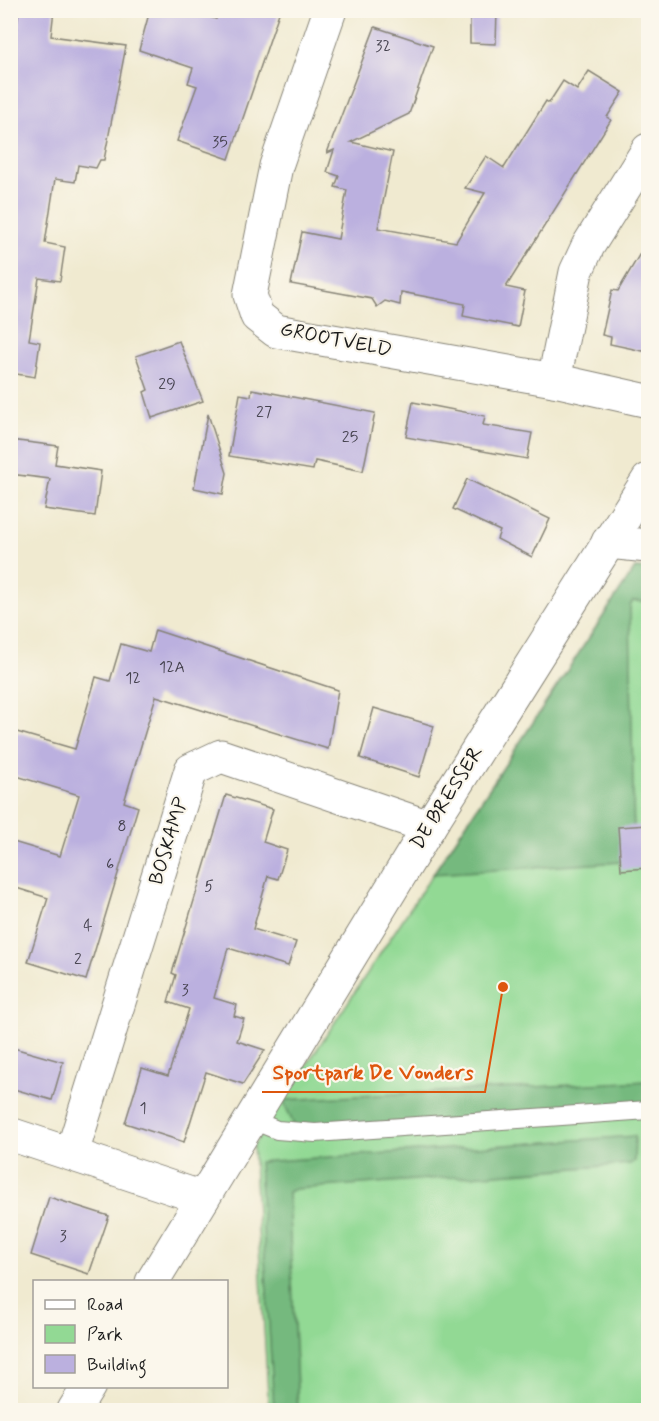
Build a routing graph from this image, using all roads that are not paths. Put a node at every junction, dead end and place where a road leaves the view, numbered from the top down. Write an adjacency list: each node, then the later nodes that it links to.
1 (330, 10): 3 (street, GROOTVELD)
2 (648, 150): 3 (street)
3 (554, 380): 4 (street, GROOTVELD)
4 (648, 401)
5 (648, 480): 6 (street, DE BRESSER)
6 (608, 543): 7 (street); 8 (street, DE BRESSER)
7 (648, 546)
8 (429, 827): 10 (street, DE BRESSER); 12 (street, BOSKAMP)
9 (648, 1110): 10 (lane)
10 (250, 1119): 13 (street, DE BRESSER)
11 (10, 1134): 12 (street)
12 (72, 1153): 13 (street)
13 (203, 1198): 14 (street, DE BRESSER)
14 (153, 1280)
15 (88, 1388): 16 (street)
16 (74, 1410)

